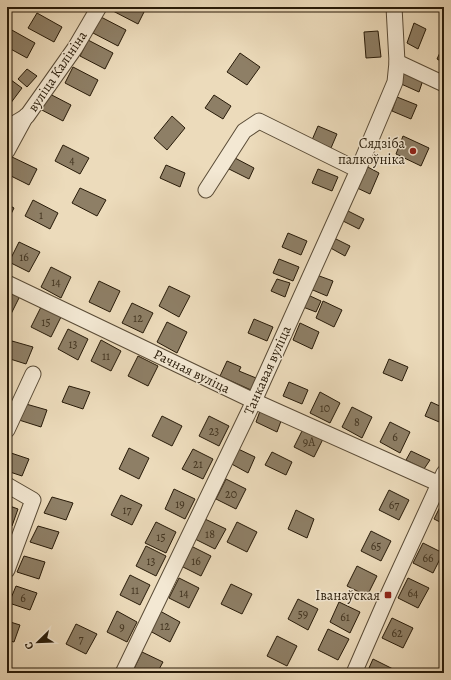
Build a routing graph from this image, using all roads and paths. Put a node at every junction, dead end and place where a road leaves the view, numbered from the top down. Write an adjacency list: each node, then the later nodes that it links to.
1 (99, 7): 5 (street, вуліца Калініна)
2 (394, 7): 3 (street, Танкавая вуліца)
3 (397, 62): 4 (street); 8 (street, Танкавая вуліца)
4 (444, 84)
5 (27, 116): 6 (street, вуліца Калініна); 7 (street)
6 (7, 128)
7 (7, 151)
8 (358, 170): 9 (street); 12 (street, Танкавая вуліца)
9 (206, 190)
10 (7, 283): 12 (street, Рачная вуліца)
11 (33, 374): 13 (street)
12 (254, 401): 14 (street, Рачная вуліца); 17 (street, Танкавая вуліца)
13 (7, 430)
14 (442, 481): 18 (street)
15 (7, 485): 16 (street)
16 (7, 570)
17 (123, 673)
18 (354, 673)

